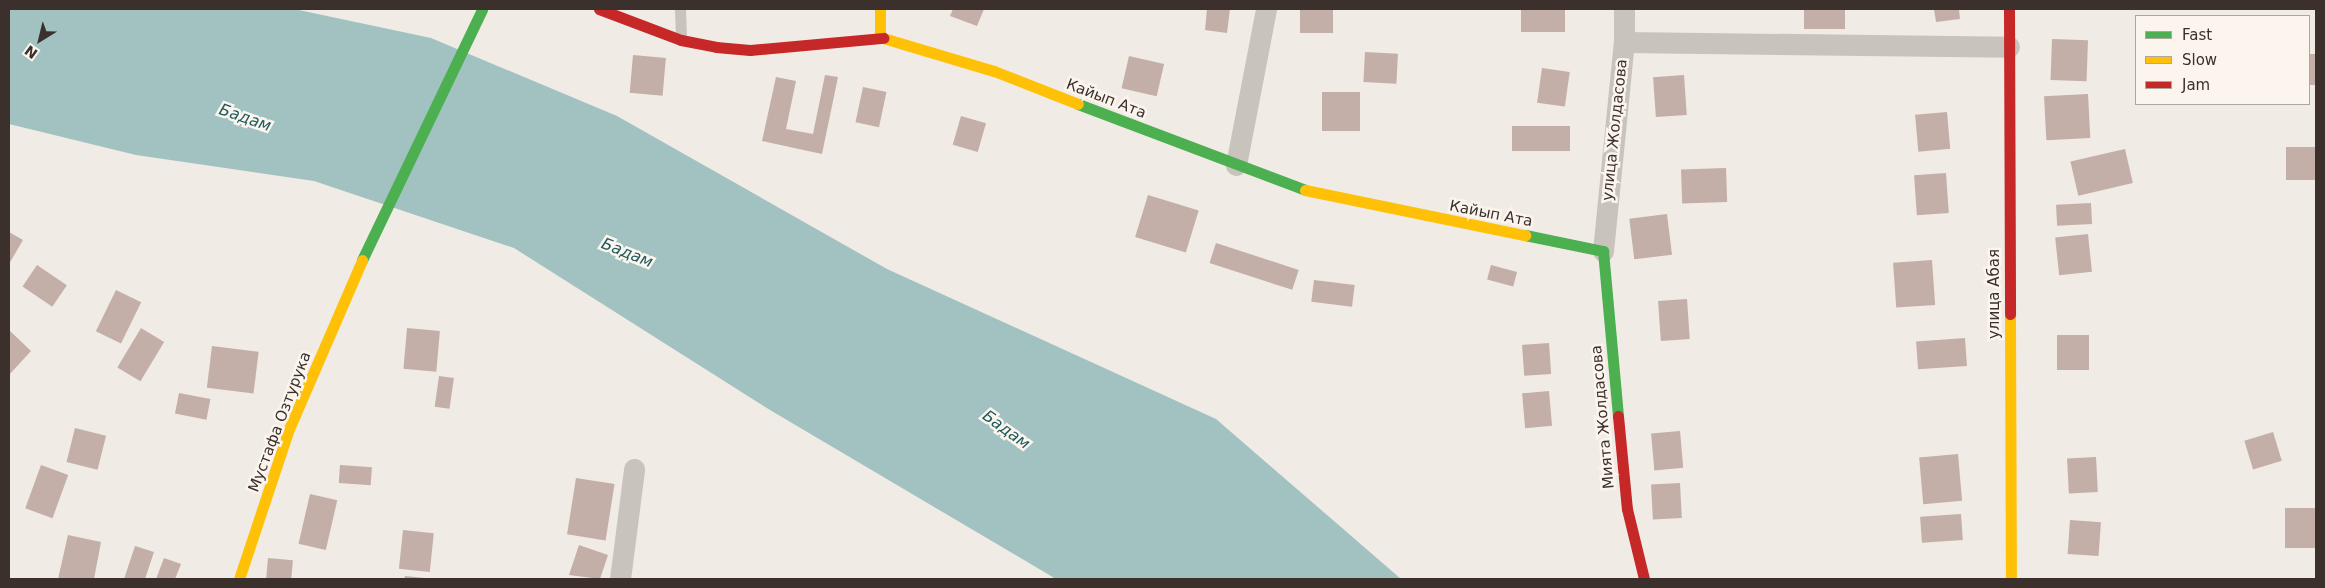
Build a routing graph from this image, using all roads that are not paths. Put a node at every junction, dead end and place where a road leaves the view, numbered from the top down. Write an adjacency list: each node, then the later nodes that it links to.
1 (482, 9): 15 (street, Мустафа Озтурука)
2 (599, 9): 9 (street, Кайып Ата)
3 (680, 9): 9 (lane)
4 (880, 9): 8 (street)
5 (1266, 9): 12 (street)
6 (1624, 9): 10 (street, улица Жолдасова)
7 (2009, 9): 11 (street, улица Абая)
8 (880, 37): 9 (street, Кайып Ата); 12 (street, Кайып Ата)
9 (681, 40)
10 (1624, 42): 11 (street); 13 (street, улица Жолдасова)
11 (2009, 47): 18 (street, улица Абая)
12 (1236, 165): 13 (street, Кайып Ата)
13 (1603, 251): 17 (street, Мията Жолдасова)
14 (634, 469): 16 (street)
15 (239, 579)
16 (620, 579)
17 (1644, 579)
18 (2011, 579)

